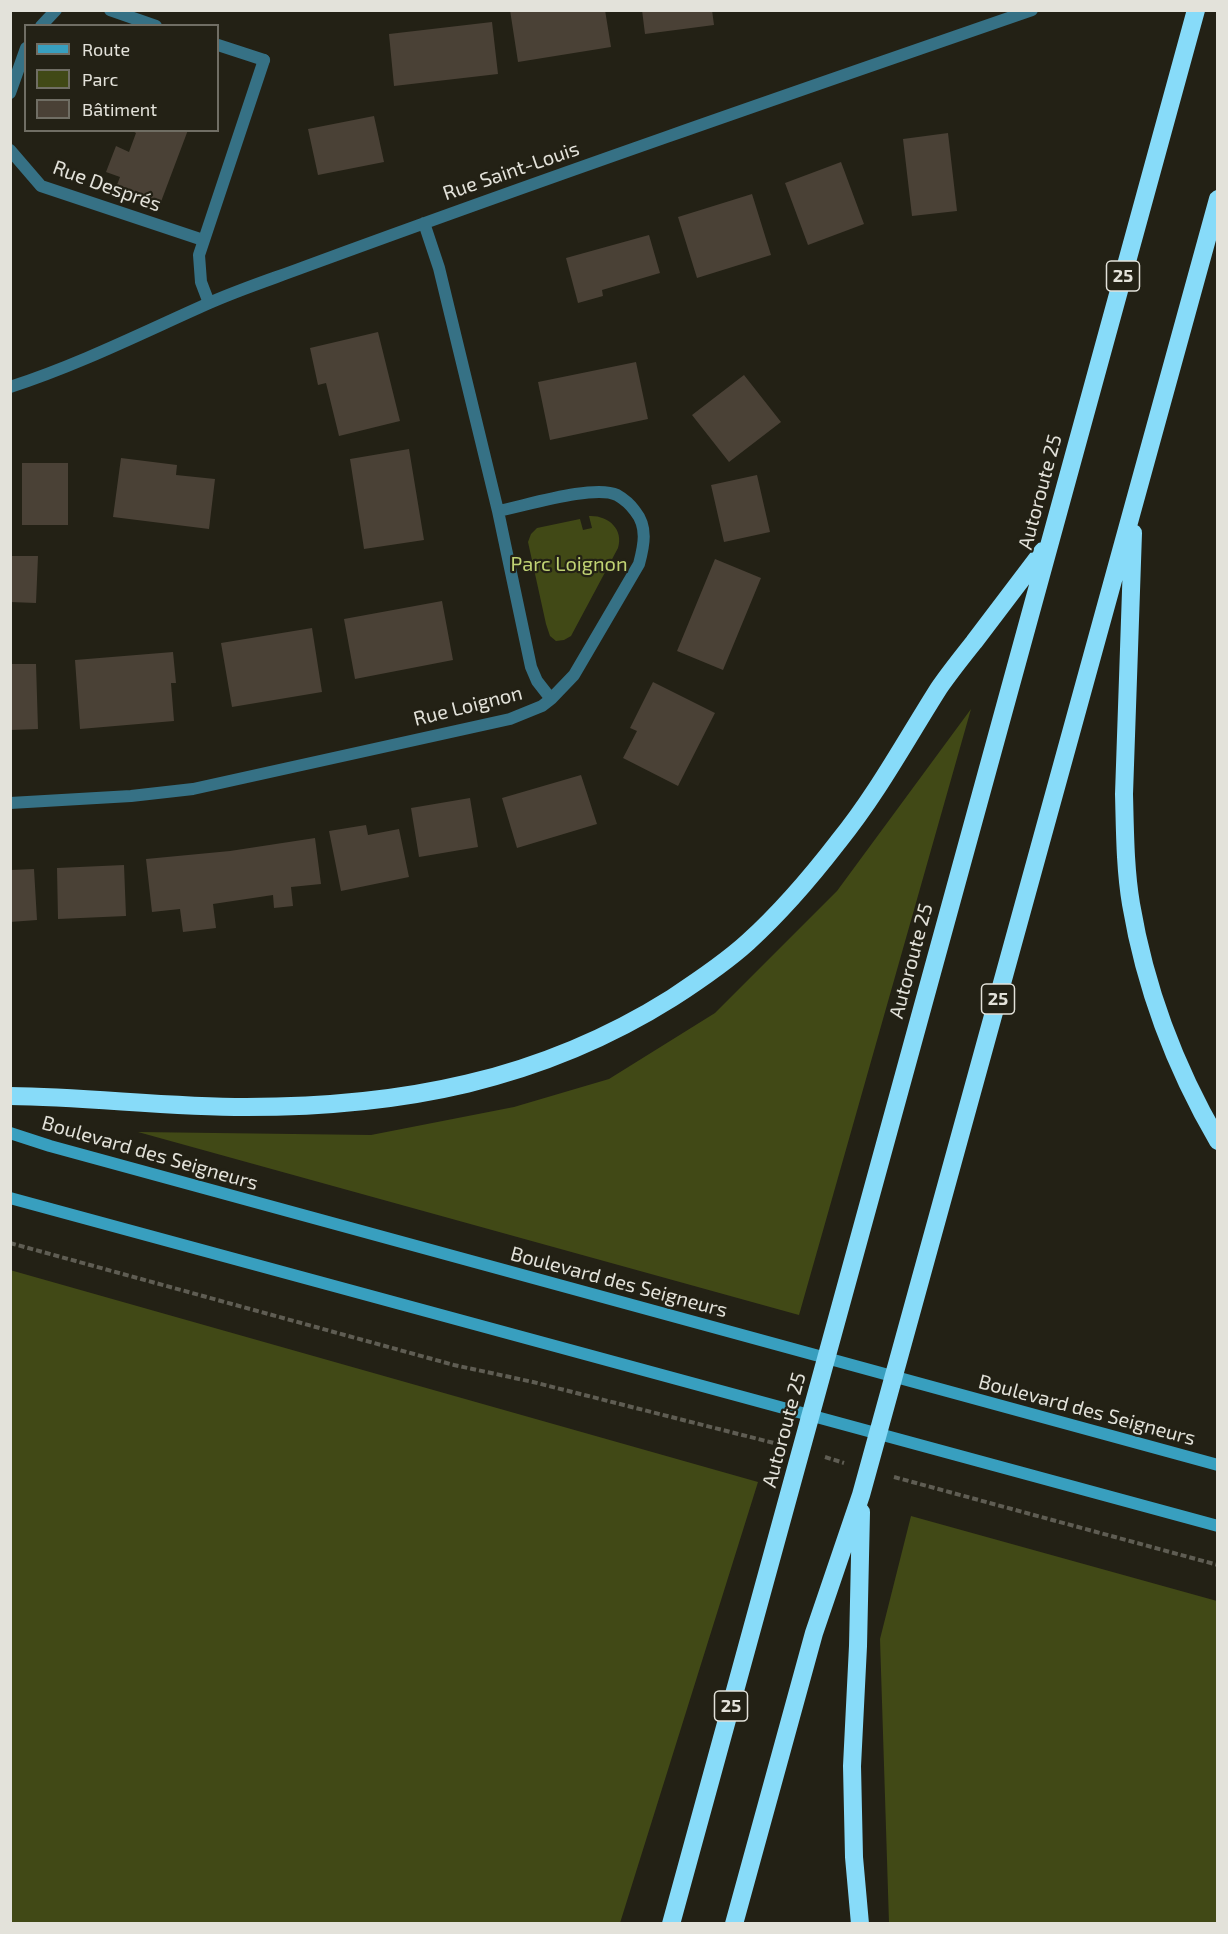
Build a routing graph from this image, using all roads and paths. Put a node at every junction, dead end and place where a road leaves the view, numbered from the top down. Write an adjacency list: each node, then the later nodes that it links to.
1 (56, 10): 5 (street)
2 (110, 10): 6 (street)
3 (1032, 10): 12 (street, Rue Saint-Louis)
4 (1196, 10): 18 (highway, Autoroute 25 / 25)
5 (43, 24)
6 (150, 24)
7 (219, 45): 13 (street)
8 (24, 54): 9 (street)
9 (10, 93)
10 (10, 150): 13 (street, Rue Després)
11 (1218, 199): 16 (highway, 25)
12 (424, 223): 14 (street, Rue Saint-Louis); 17 (street, Rue Loignon)
13 (202, 240): 14 (street)
14 (209, 303): 15 (street, Rue Saint-Louis)
15 (10, 387)
16 (1134, 501): 23 (highway); 28 (highway, 25)
17 (498, 512): 19 (street, Rue Loignon); 19 (street)
18 (1050, 542): 21 (highway); 32 (highway, Autoroute 25 / 25)
19 (551, 699): 20 (street, Rue Loignon)
20 (10, 803)
21 (10, 1096)
22 (10, 1133): 27 (main road, Boulevard des Seigneurs)
23 (1218, 1141)
24 (10, 1198): 30 (main road)
25 (10, 1243): 26 (path)
26 (722, 1429)
27 (1218, 1465)
28 (861, 1495): 33 (highway, 25); 34 (highway)
29 (962, 1495): 31 (path)
30 (1218, 1526)
31 (1218, 1565)
32 (671, 1923)
33 (734, 1923)
34 (860, 1923)

